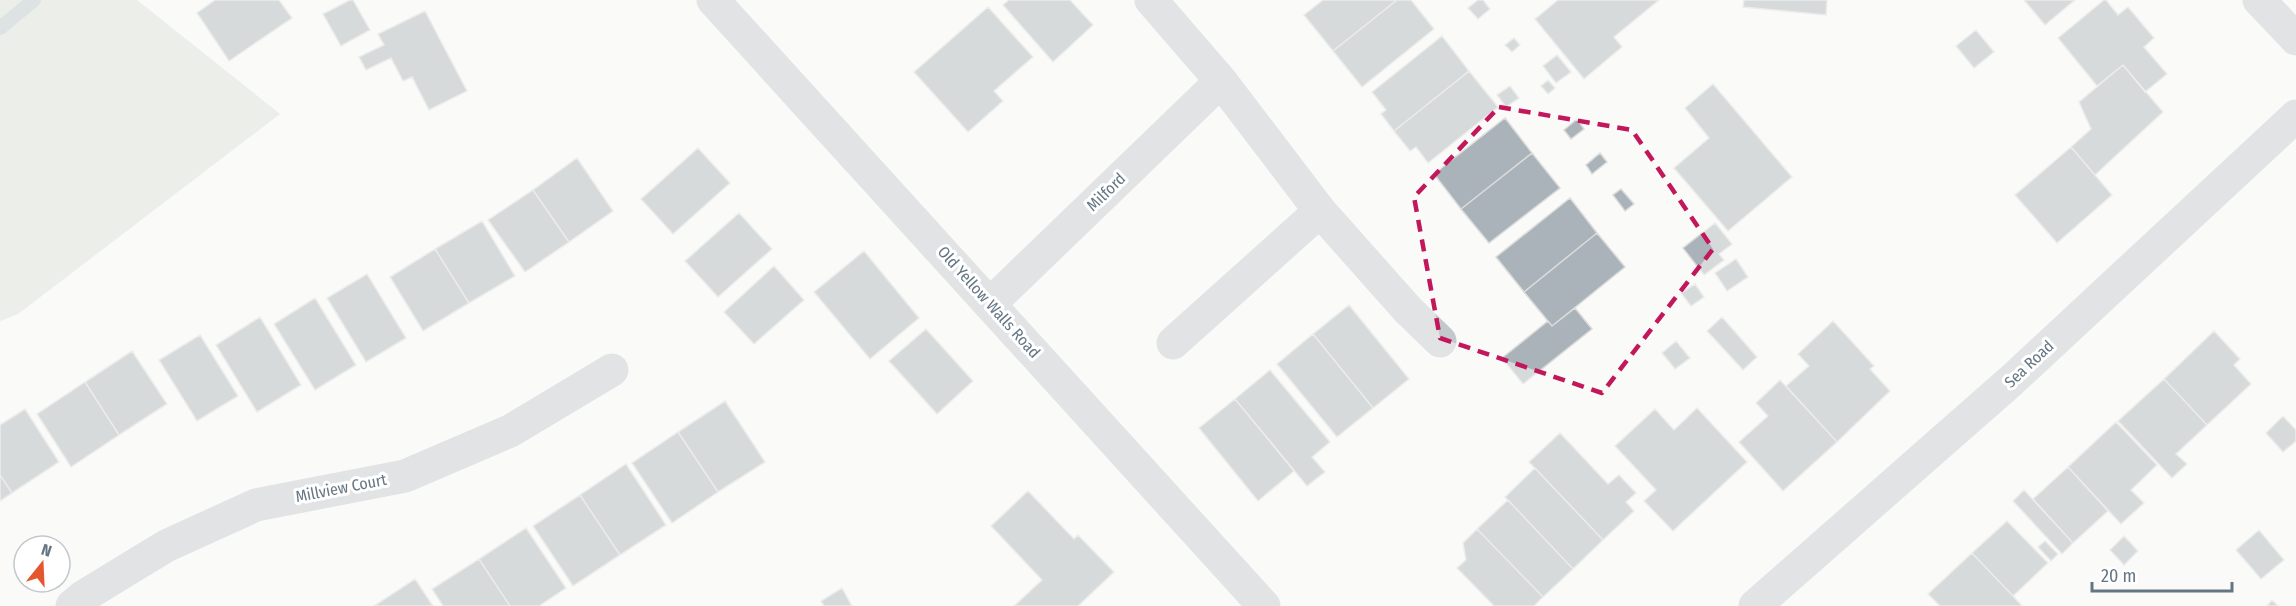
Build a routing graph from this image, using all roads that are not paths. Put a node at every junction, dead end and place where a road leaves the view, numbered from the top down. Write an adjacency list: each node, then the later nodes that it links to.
1 (713, 0): 8 (street, Old Yellow Walls Road)
2 (1151, 0): 5 (street)
3 (2259, 0): 4 (street)
4 (2296, 39)
5 (1221, 81): 7 (street); 8 (street, Milford)
6 (2296, 116): 14 (street, Sea Road)
7 (1320, 211): 9 (street); 10 (street)
8 (991, 303): 13 (street, Old Yellow Walls Road)
9 (1440, 341)
10 (1173, 343)
11 (612, 370): 12 (street, Millview Court)
12 (72, 606)
13 (1264, 606)
14 (1755, 606)

